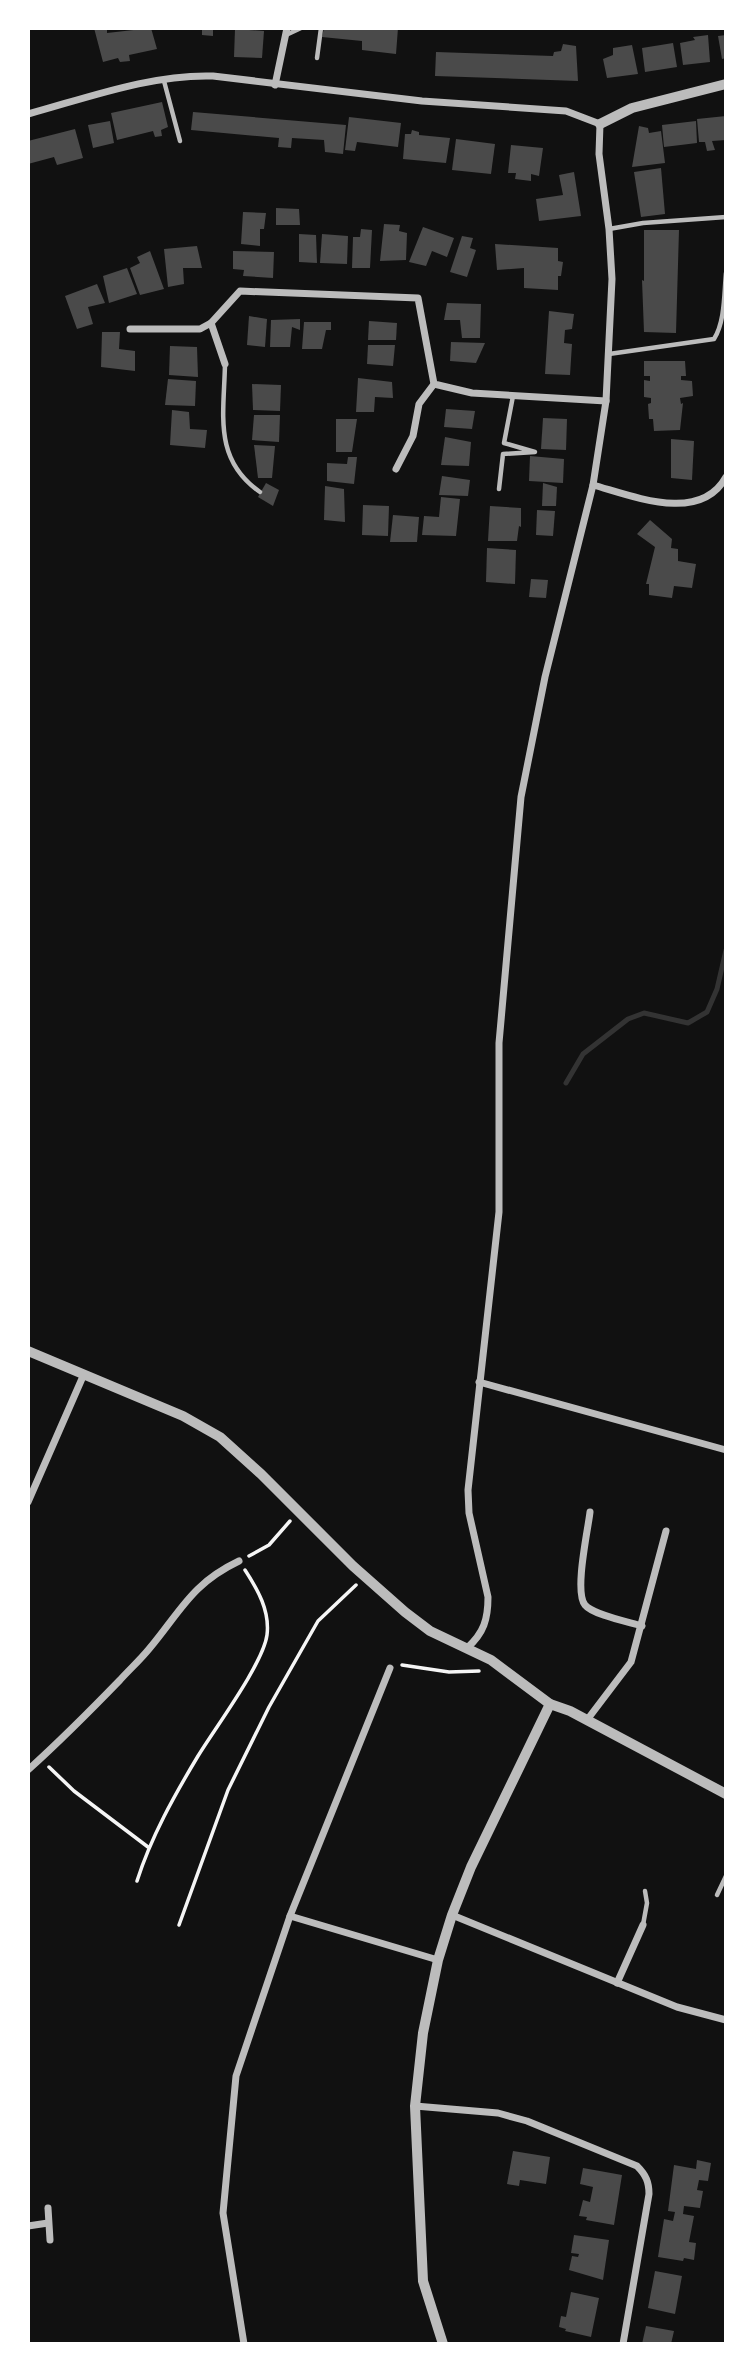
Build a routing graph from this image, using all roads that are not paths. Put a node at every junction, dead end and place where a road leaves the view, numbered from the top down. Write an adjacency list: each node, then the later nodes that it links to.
1 (300, 28): 3 (lane)
2 (321, 28): 4 (lane)
3 (287, 32): 7 (street)
4 (317, 58)
5 (164, 81): 7 (street); 8 (street); 10 (lane)
6 (726, 84): 9 (street)
7 (275, 85): 9 (street)
8 (28, 114)
9 (600, 124): 12 (street)
10 (180, 141)
11 (726, 217): 12 (lane)
12 (609, 229): 16 (street)
13 (726, 273): 16 (lane)
14 (211, 323): 15 (street); 17 (street); 18 (street)
15 (130, 329)
16 (608, 354): 20 (street)
17 (225, 365): 25 (lane)
18 (434, 384): 19 (street); 21 (street)
19 (513, 396): 20 (street); 24 (lane)
20 (606, 401): 23 (street)
21 (396, 469)
22 (726, 477): 23 (street)
23 (593, 485): 28 (street)
24 (499, 489)
25 (260, 492)
26 (28, 1351): 27 (street)
27 (84, 1374): 30 (street); 35 (street)
28 (479, 1382): 29 (street); 35 (street)
29 (726, 1450)
30 (28, 1502)
31 (590, 1512): 34 (street)
32 (666, 1531): 34 (street)
33 (239, 1561): 39 (street)
34 (642, 1626): 38 (street)
35 (467, 1647): 37 (street)
36 (390, 1668): 45 (street)
37 (550, 1704): 38 (street); 44 (street)
38 (587, 1720): 40 (street)
39 (28, 1770)
40 (726, 1794)
41 (726, 1877): 43 (lane)
42 (645, 1891): 46 (lane)
43 (717, 1895)
44 (452, 1915): 47 (street); 48 (street)
45 (290, 1916): 47 (street); 55 (street)
46 (643, 1925): 48 (street)
47 (438, 1960): 50 (street)
48 (617, 1983): 49 (street)
49 (726, 2020)
50 (415, 2106): 56 (street); 57 (street)
51 (48, 2208): 52 (street)
52 (48, 2223): 53 (street); 54 (street)
53 (28, 2226)
54 (50, 2241)
55 (244, 2344)
56 (443, 2344)
57 (623, 2344)

